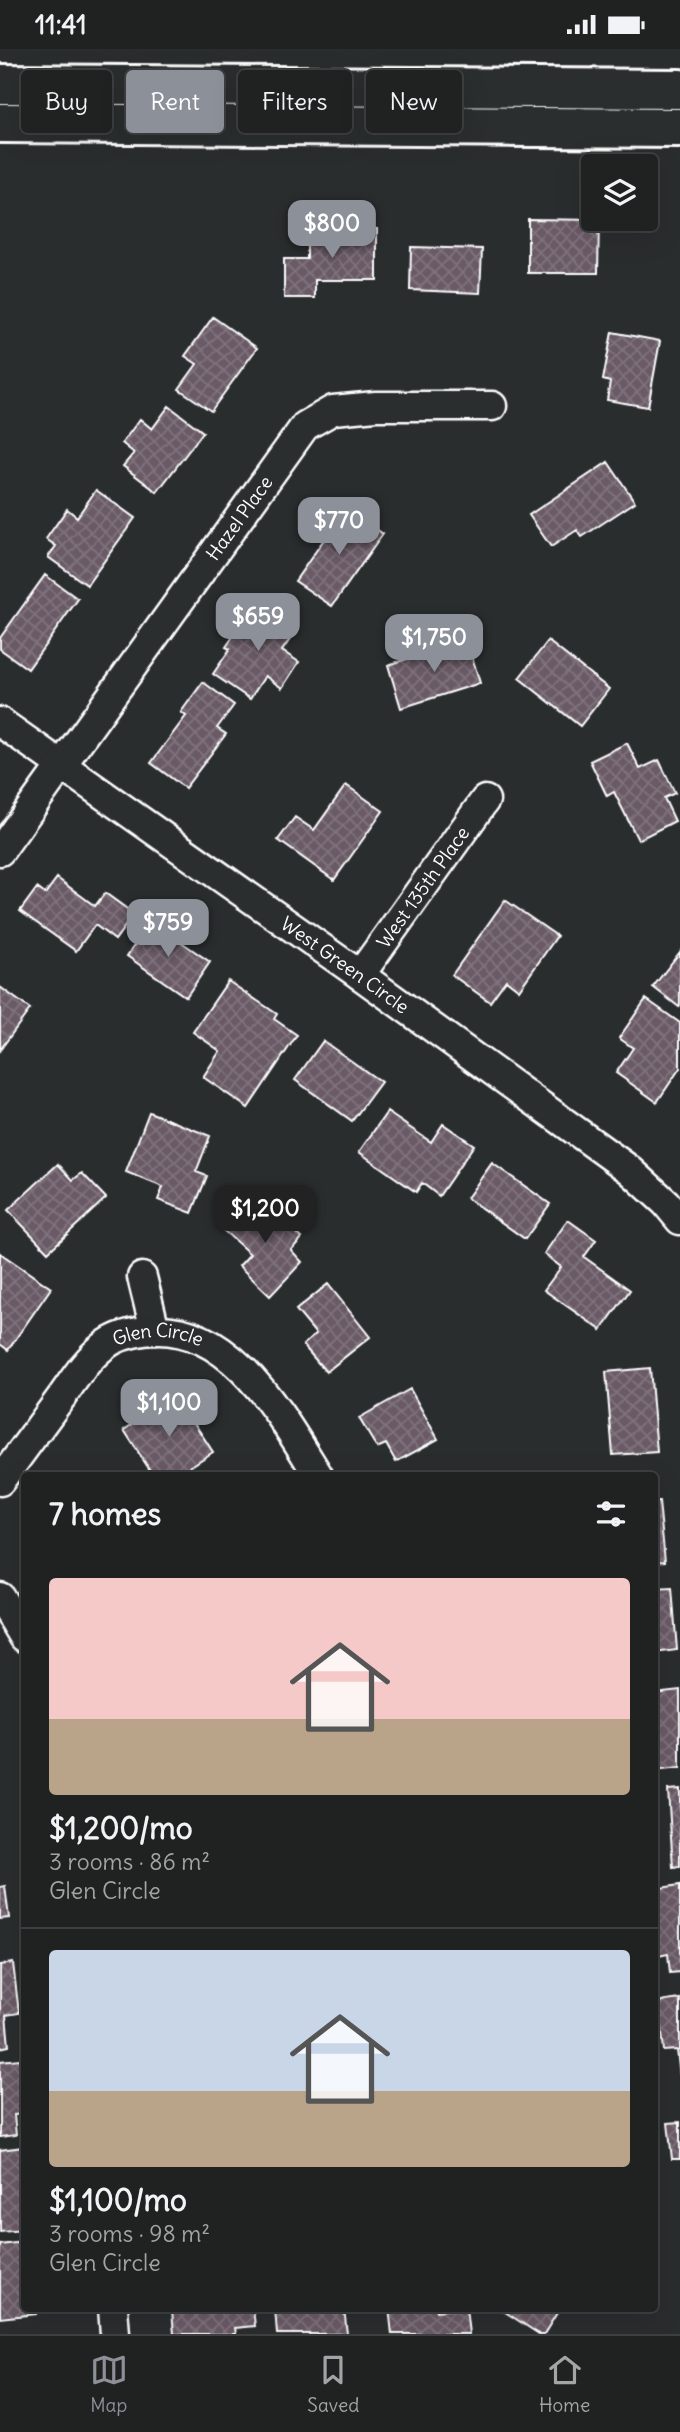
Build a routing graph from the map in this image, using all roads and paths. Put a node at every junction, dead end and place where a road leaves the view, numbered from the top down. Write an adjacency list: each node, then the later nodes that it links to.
1 (0, 84): 2 (main road)
2 (680, 89)
3 (0, 123): 4 (main road)
4 (680, 128)
5 (492, 406): 7 (street, Hazel Place)
6 (0, 722): 7 (street, West Green Circle)
7 (60, 766): 9 (street, Hazel Place); 10 (street, West Green Circle)
8 (485, 800): 10 (street, West 135th Place)
9 (0, 851)
10 (360, 975): 11 (street, West Green Circle)
11 (674, 1200)
12 (142, 1277): 13 (street)
13 (155, 1330): 14 (street, Glen Circle); 15 (street, Glen Circle)
14 (316, 1472)
15 (0, 1481)
16 (0, 1597): 17 (street)
17 (21, 1632)
18 (113, 2312): 19 (street)
19 (115, 2334)

